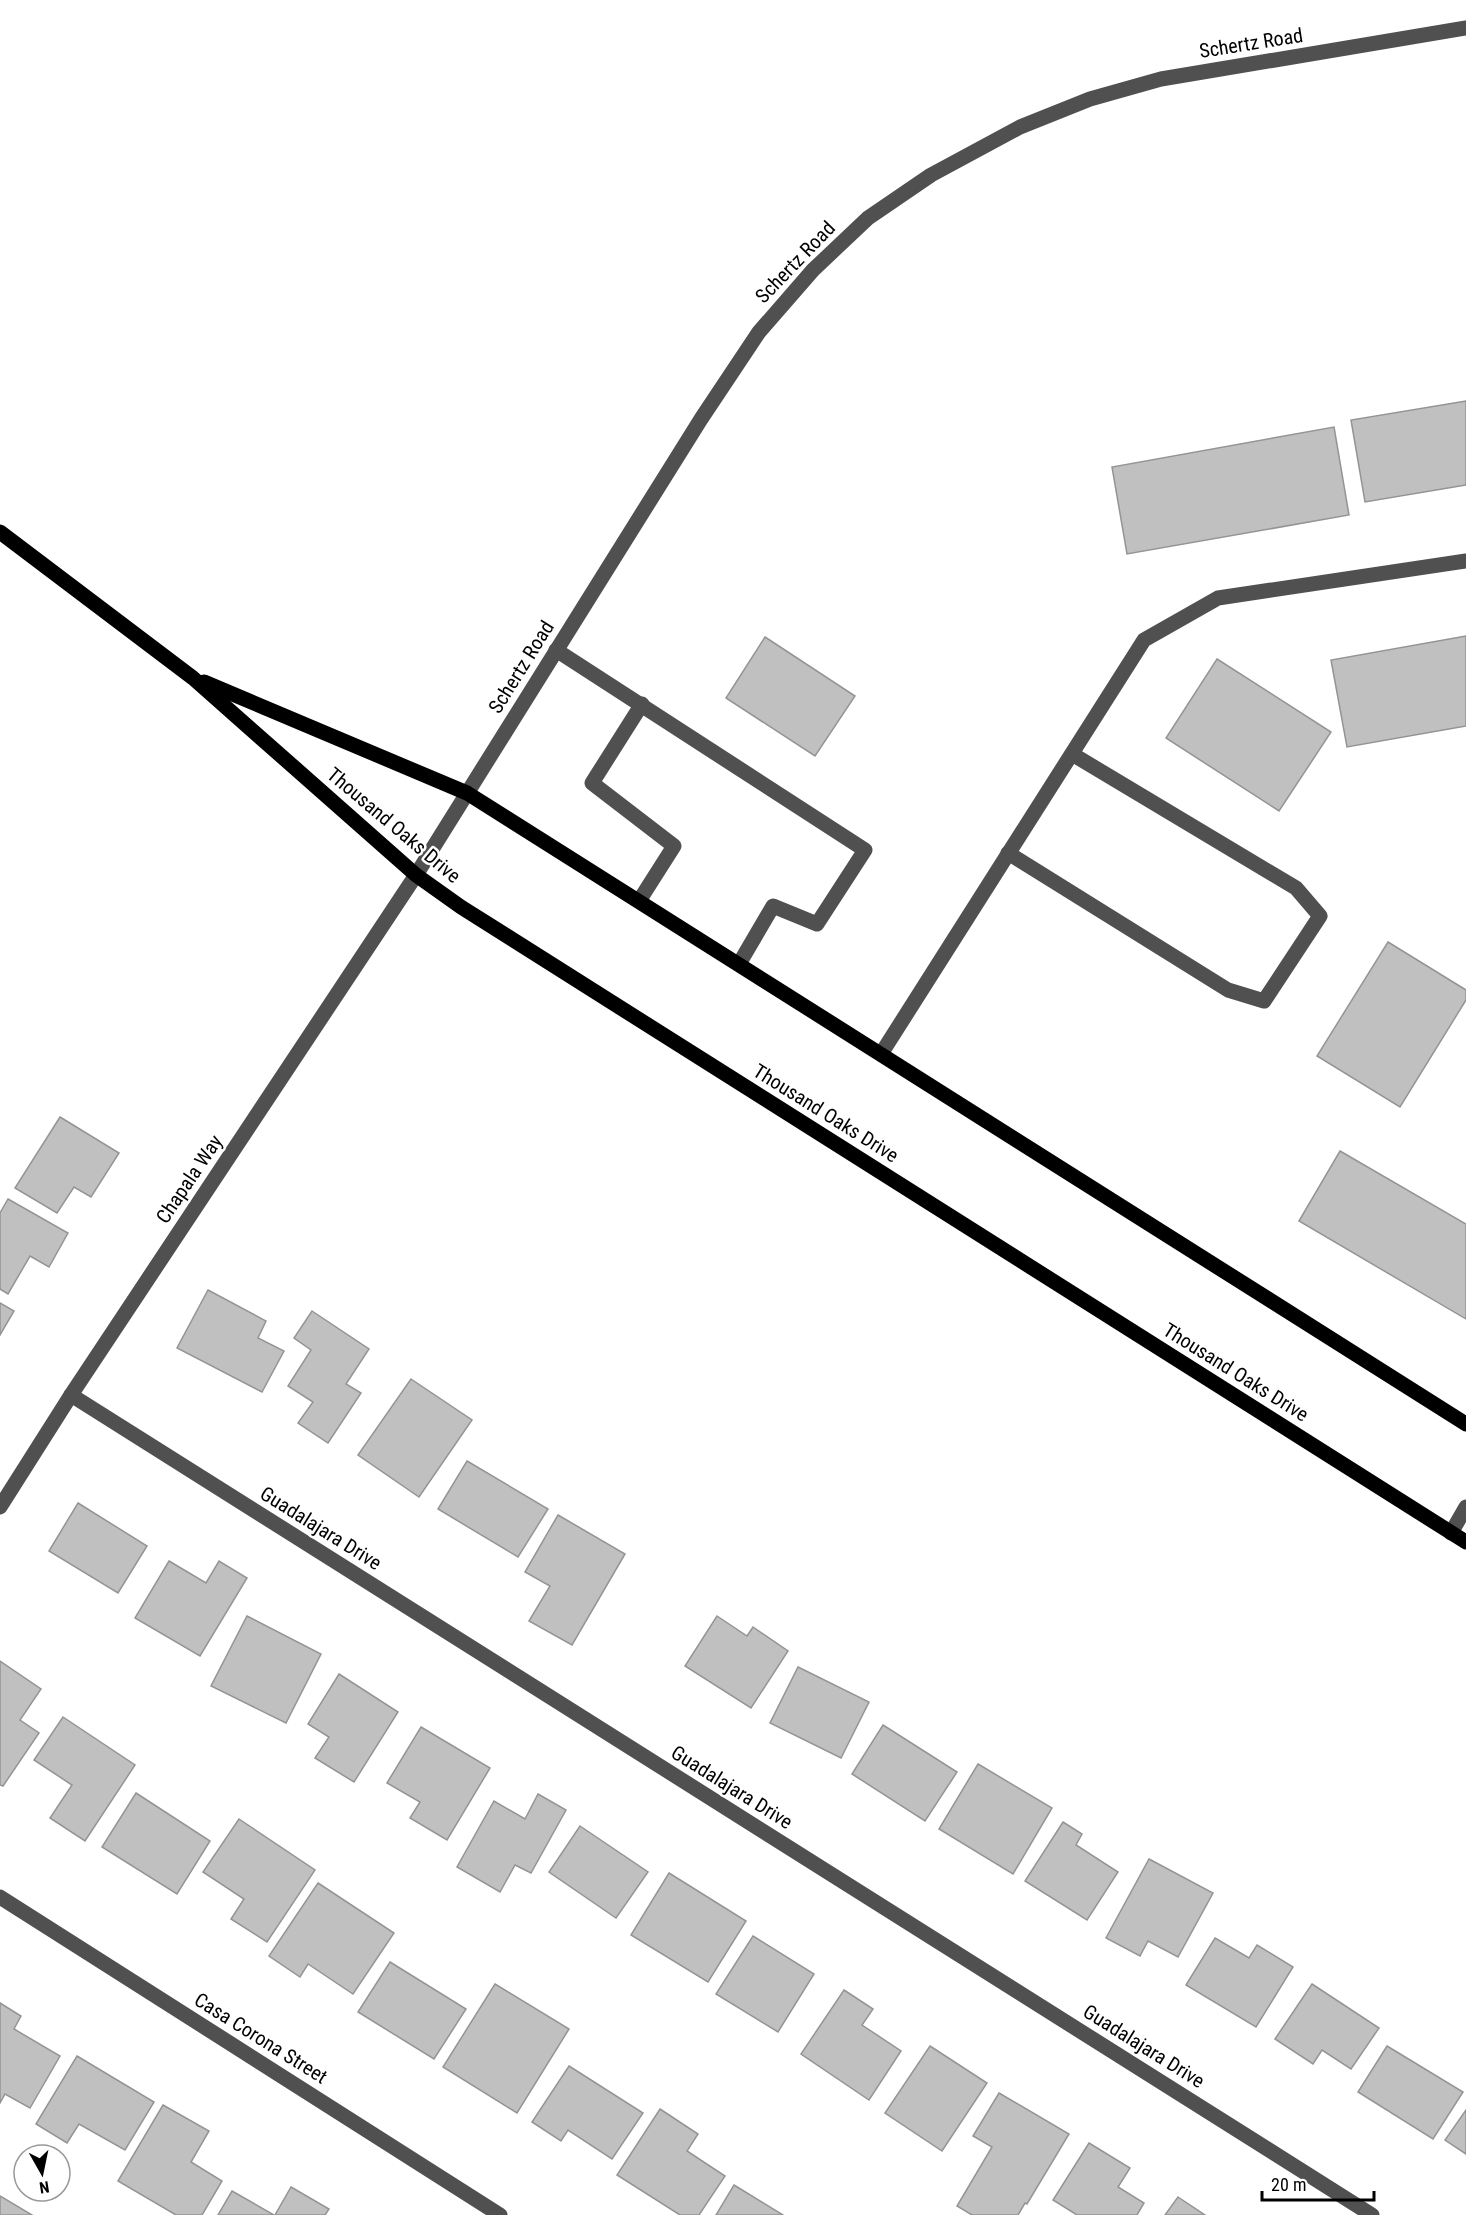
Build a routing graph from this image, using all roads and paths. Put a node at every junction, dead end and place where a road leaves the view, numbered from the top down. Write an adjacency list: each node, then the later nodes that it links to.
1 (1466, 28): 4 (street, Schertz Road)
2 (0, 532): 5 (main road, Thousand Oaks Drive)
3 (1466, 561): 7 (street)
4 (556, 650): 6 (street); 8 (street, Schertz Road)
5 (193, 678): 8 (main road, Thousand Oaks Drive); 10 (main road, Thousand Oaks Drive)
6 (642, 704): 11 (street); 12 (street)
7 (1072, 754): 9 (street); 9 (street)
8 (467, 793): 10 (street, Schertz Road); 11 (main road, Thousand Oaks Drive)
9 (1008, 853): 13 (street)
10 (416, 875): 14 (street, Chapala Way); 18 (main road, Thousand Oaks Drive)
11 (639, 901): 12 (main road, Thousand Oaks Drive)
12 (739, 964): 13 (main road, Thousand Oaks Drive)
13 (881, 1054): 15 (main road, Thousand Oaks Drive)
14 (71, 1395): 16 (street, Chapala Way); 22 (street, Guadalajara Drive)
15 (1466, 1424)
16 (0, 1507)
17 (1466, 1507): 18 (street)
18 (1451, 1533): 19 (main road, Thousand Oaks Drive)
19 (1466, 1542)
20 (0, 1897): 21 (street, Casa Corona Street)
21 (500, 2215)
22 (1372, 2215)

